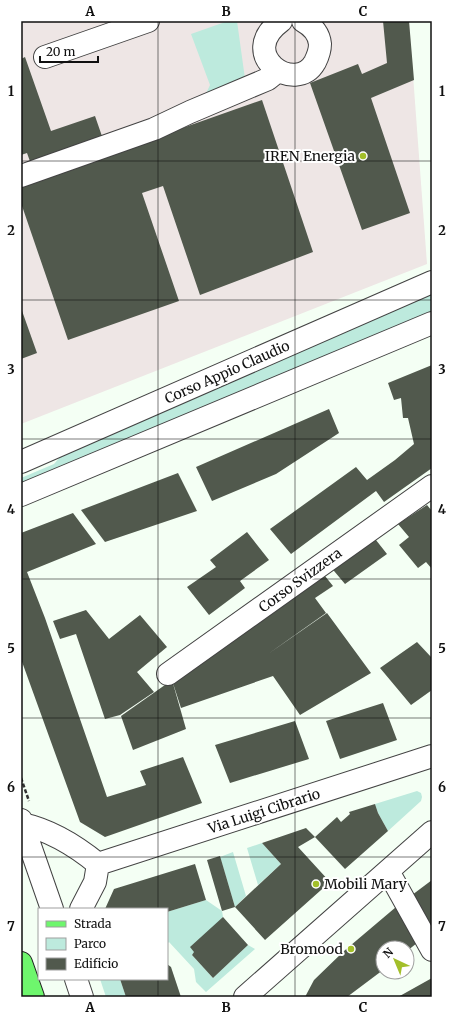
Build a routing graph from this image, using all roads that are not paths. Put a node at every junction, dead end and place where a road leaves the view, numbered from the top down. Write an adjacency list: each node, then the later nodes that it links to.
1 (148, 21): 4 (street)
2 (310, 23): 5 (street)
3 (269, 24): 5 (street)
4 (45, 56)
5 (278, 71): 6 (street)
6 (21, 176)
7 (432, 282): 9 (street, Corso Appio Claudio)
8 (432, 323): 11 (street)
9 (21, 462)
10 (432, 486): 12 (street, Corso Svizzera)
11 (21, 495)
12 (168, 674)
13 (432, 757): 16 (street, Via Luigi Cibrario)
14 (432, 832): 17 (street)
15 (23, 834): 16 (street); 18 (street)
16 (98, 864): 19 (street)
17 (388, 871): 20 (street); 23 (street)
18 (52, 908)
19 (82, 908)
20 (432, 950)
21 (21, 963): 24 (main road)
22 (76, 980): 25 (street)
23 (268, 989): 26 (street)
24 (33, 997)
25 (82, 997)
26 (245, 997)

